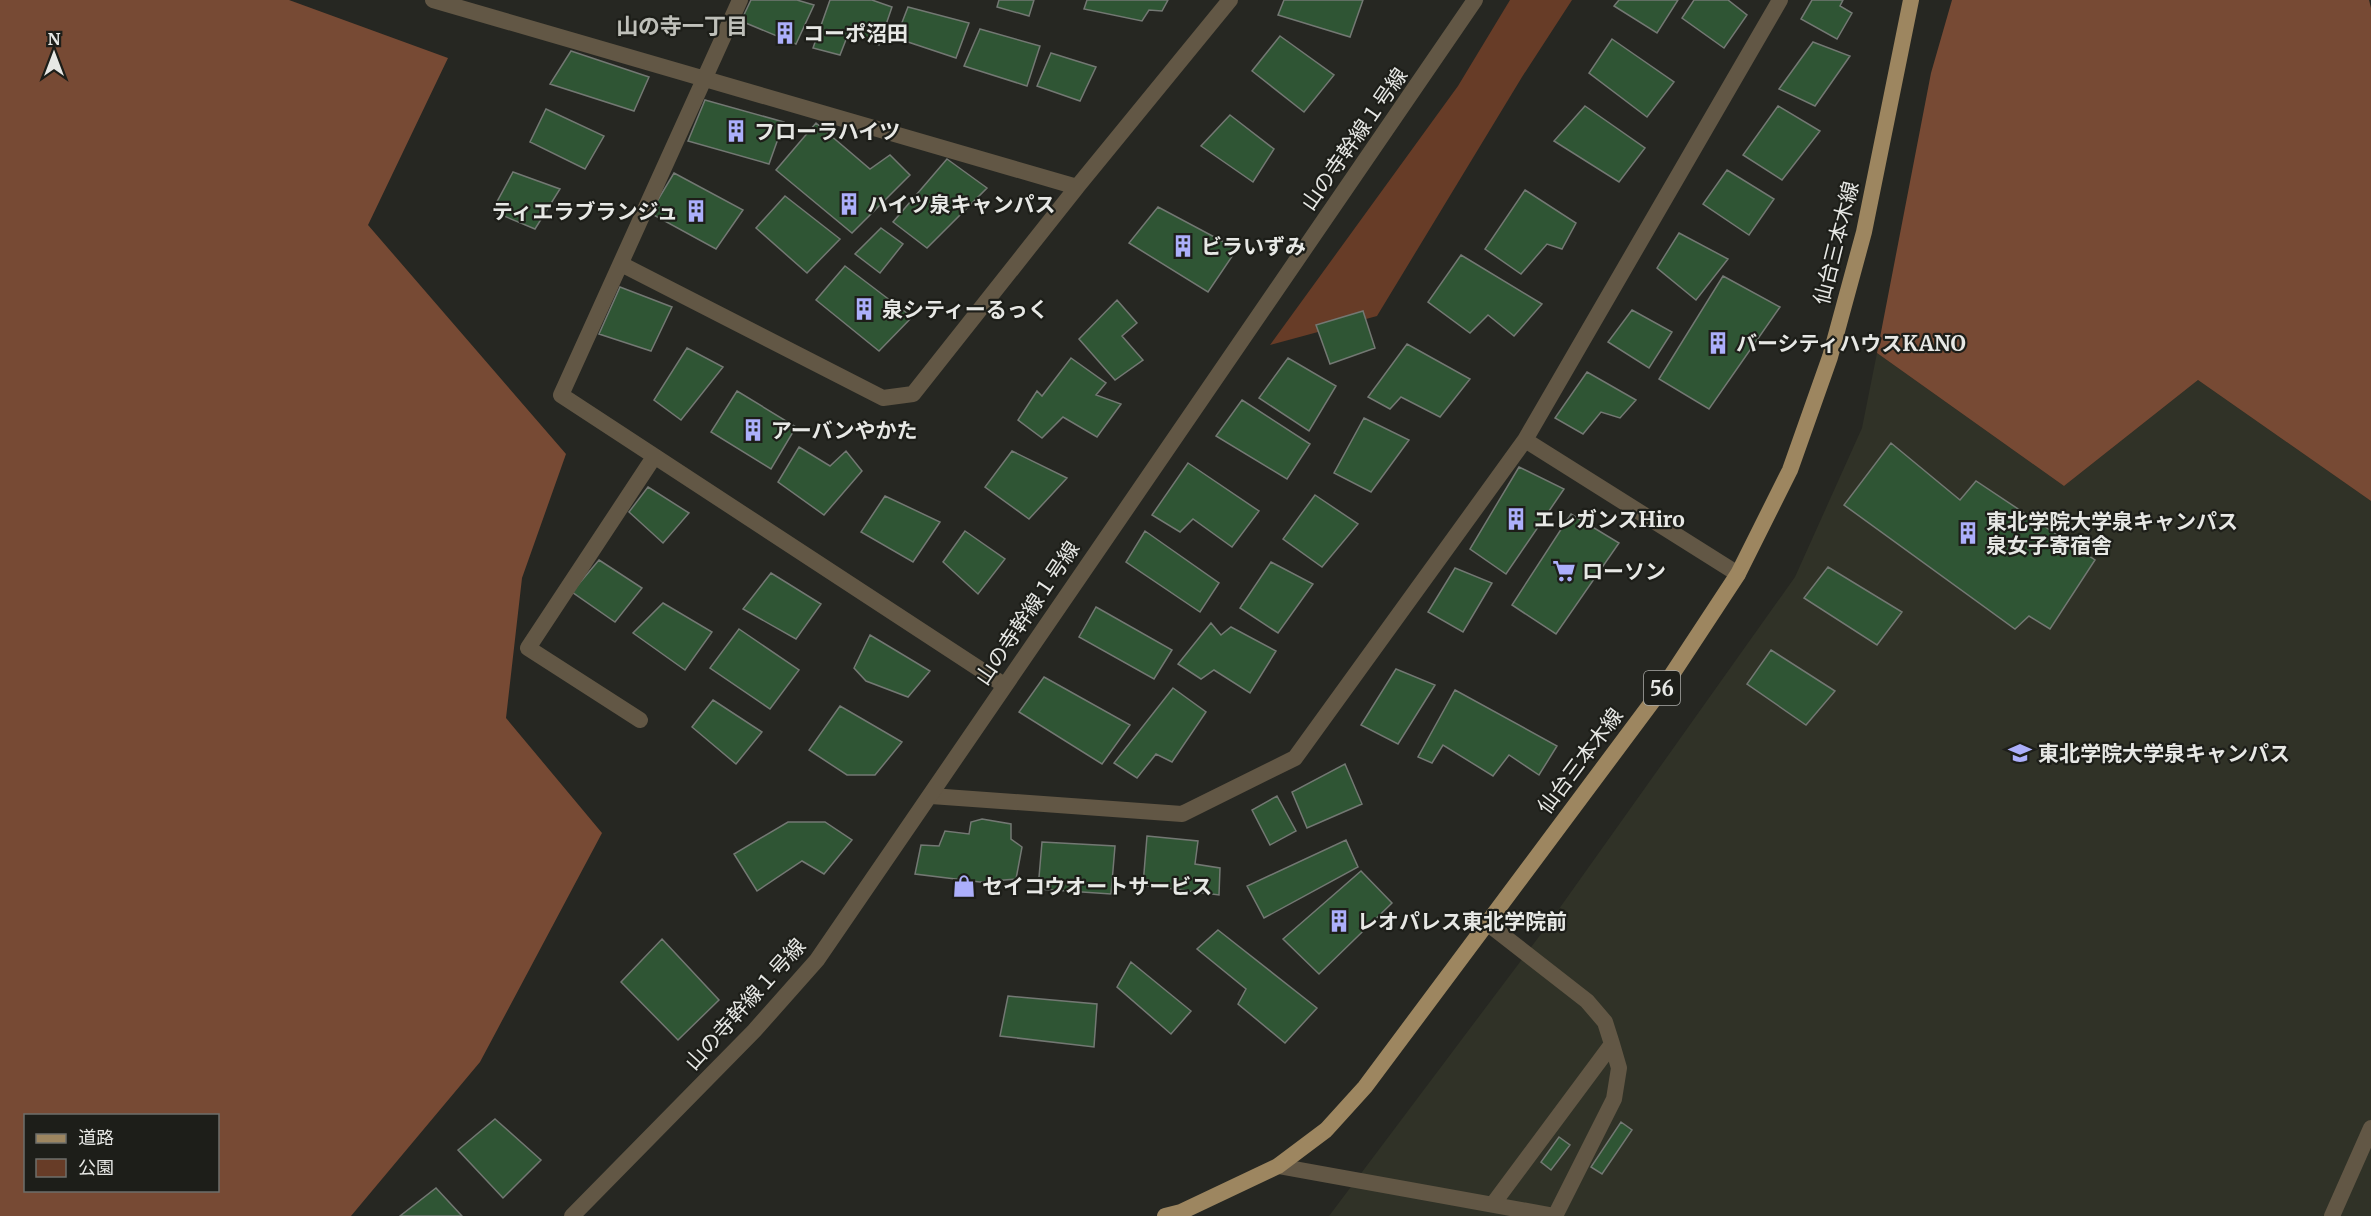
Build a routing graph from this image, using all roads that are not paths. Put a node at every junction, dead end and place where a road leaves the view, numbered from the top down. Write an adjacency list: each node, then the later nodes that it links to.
1 (433, 0): 7 (street)
2 (740, 0): 7 (street)
3 (1230, 0): 8 (street)
4 (1475, 0): 13 (street, 山の寺幹線１号線)
5 (1780, 0): 10 (street)
6 (1911, 0): 12 (main road, 仙台三本木線 / 56)
7 (705, 78): 8 (street); 9 (street)
8 (1077, 187): 9 (street)
9 (621, 264): 11 (street)
10 (1525, 440): 12 (street); 15 (street)
11 (654, 456): 13 (street); 14 (street)
12 (1738, 574): 16 (main road, 仙台三本木線 / 56)
13 (1004, 685): 15 (street, 山の寺幹線１号線)
14 (640, 720)
15 (932, 796): 21 (street, 山の寺幹線１号線)
16 (1487, 922): 17 (street); 19 (main road, 仙台三本木線 / 56)
17 (1612, 1044): 20 (street); 23 (street)
18 (2371, 1128): 24 (street)
19 (1278, 1166): 20 (street); 22 (main road, 仙台三本木線 / 56)
20 (1493, 1204): 23 (street)
21 (572, 1216)
22 (1165, 1216)
23 (1555, 1216)
24 (2332, 1216)

